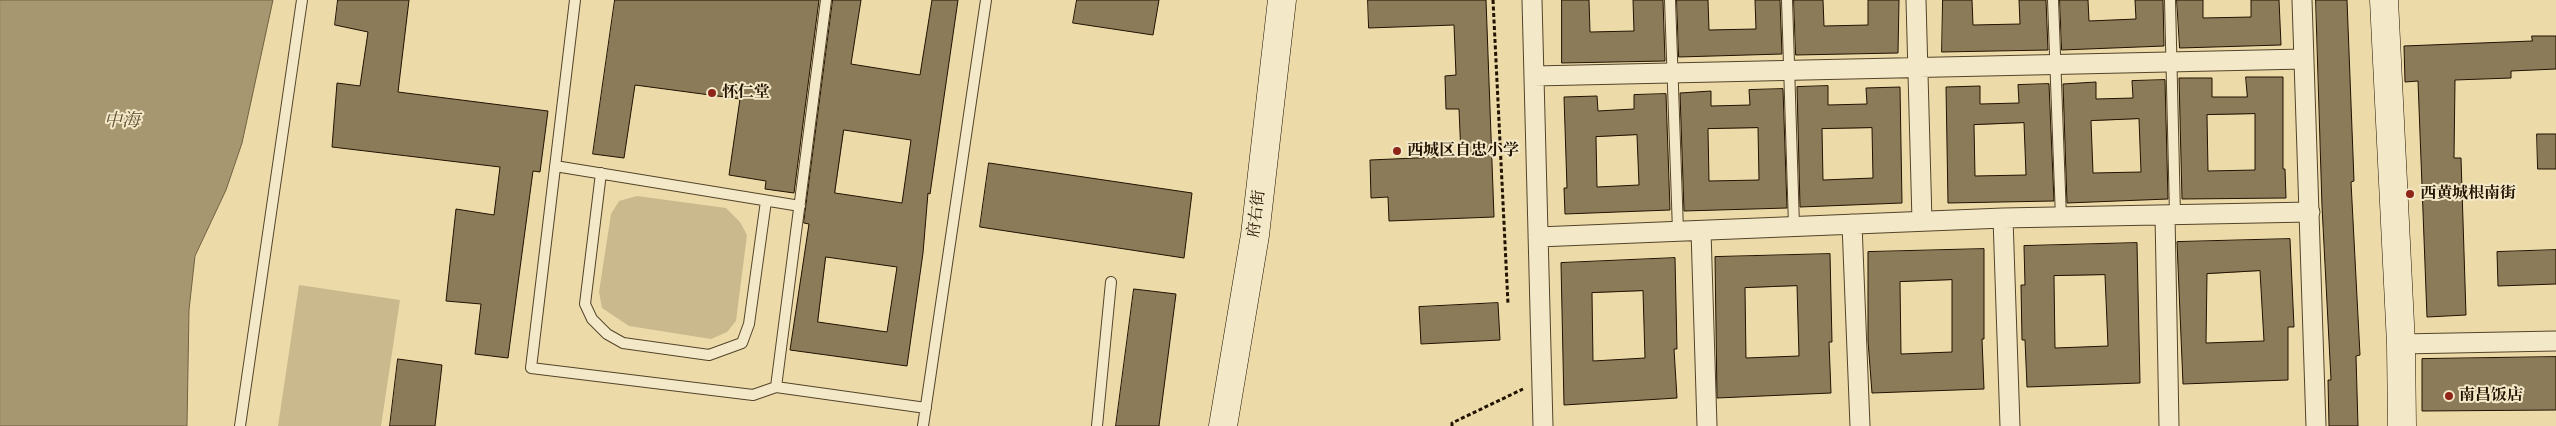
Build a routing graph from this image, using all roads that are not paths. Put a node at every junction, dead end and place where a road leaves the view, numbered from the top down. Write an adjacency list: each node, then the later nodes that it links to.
1 (302, 0): 40 (lane)
2 (575, 0): 21 (lane)
3 (826, 0): 24 (lane)
4 (986, 0): 39 (lane)
5 (1282, 0): 43 (main road, 府右街)
6 (1532, 0): 20 (street)
7 (1670, 0): 19 (lane)
8 (1787, 0): 18 (lane)
9 (1916, 0): 17 (street)
10 (2053, 0): 16 (lane)
11 (2170, 0): 15 (lane)
12 (2302, 0): 14 (street)
13 (2384, 0): 37 (main road)
14 (2304, 59): 15 (street); 25 (street)
15 (2172, 62): 16 (street); 26 (lane)
16 (2056, 64): 17 (street); 28 (lane)
17 (1918, 66): 18 (street); 29 (street)
18 (1789, 70): 19 (street); 31 (lane)
19 (1672, 73): 20 (street); 33 (lane)
20 (1534, 76): 34 (street)
21 (555, 166): 22 (lane); 38 (lane)
22 (601, 173): 23 (lane); 23 (lane)
23 (766, 201): 24 (lane)
24 (800, 206): 38 (lane)
25 (2310, 212): 26 (street); 49 (street)
26 (2170, 215): 28 (street); 48 (street)
27 (2003, 218): 28 (street); 29 (street); 47 (street)
28 (2061, 218)
29 (1922, 221): 30 (street)
30 (1852, 224): 31 (street); 46 (street)
31 (1794, 226): 32 (street)
32 (1701, 230): 33 (street); 45 (street)
33 (1678, 232): 34 (street)
34 (1538, 237): 44 (street)
35 (1111, 282): 42 (lane)
36 (2556, 341): 37 (street)
37 (2401, 344): 50 (main road)
38 (776, 387): 39 (lane)
39 (926, 408): 41 (lane)
40 (240, 426)
41 (923, 426)
42 (1097, 426)
43 (1223, 426)
44 (1543, 426)
45 (1707, 426)
46 (1860, 426)
47 (2010, 426)
48 (2169, 426)
49 (2316, 426)
50 (2402, 426)

